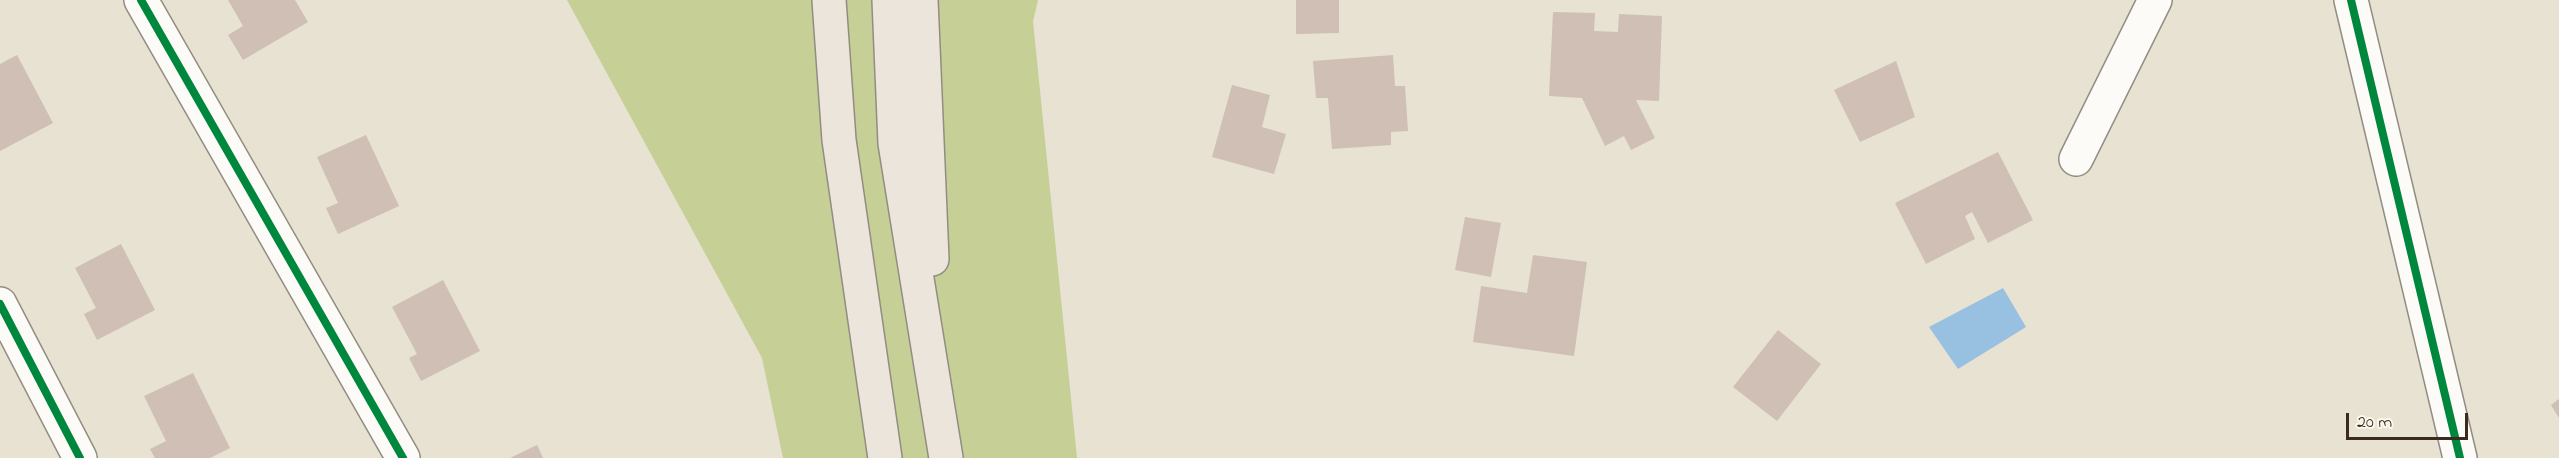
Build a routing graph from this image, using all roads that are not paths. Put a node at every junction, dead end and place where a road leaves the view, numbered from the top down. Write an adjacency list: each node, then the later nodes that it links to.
1 (141, 0): 11 (street)
2 (829, 0): 12 (highway)
3 (889, 0): 9 (highway)
4 (921, 0): 9 (highway)
5 (2155, 0): 7 (street)
6 (2351, 0): 14 (street)
7 (2076, 159)
8 (0, 304): 10 (street)
9 (939, 416): 13 (highway)
10 (80, 458)
11 (403, 458)
12 (885, 458)
13 (946, 458)
14 (2460, 458)

